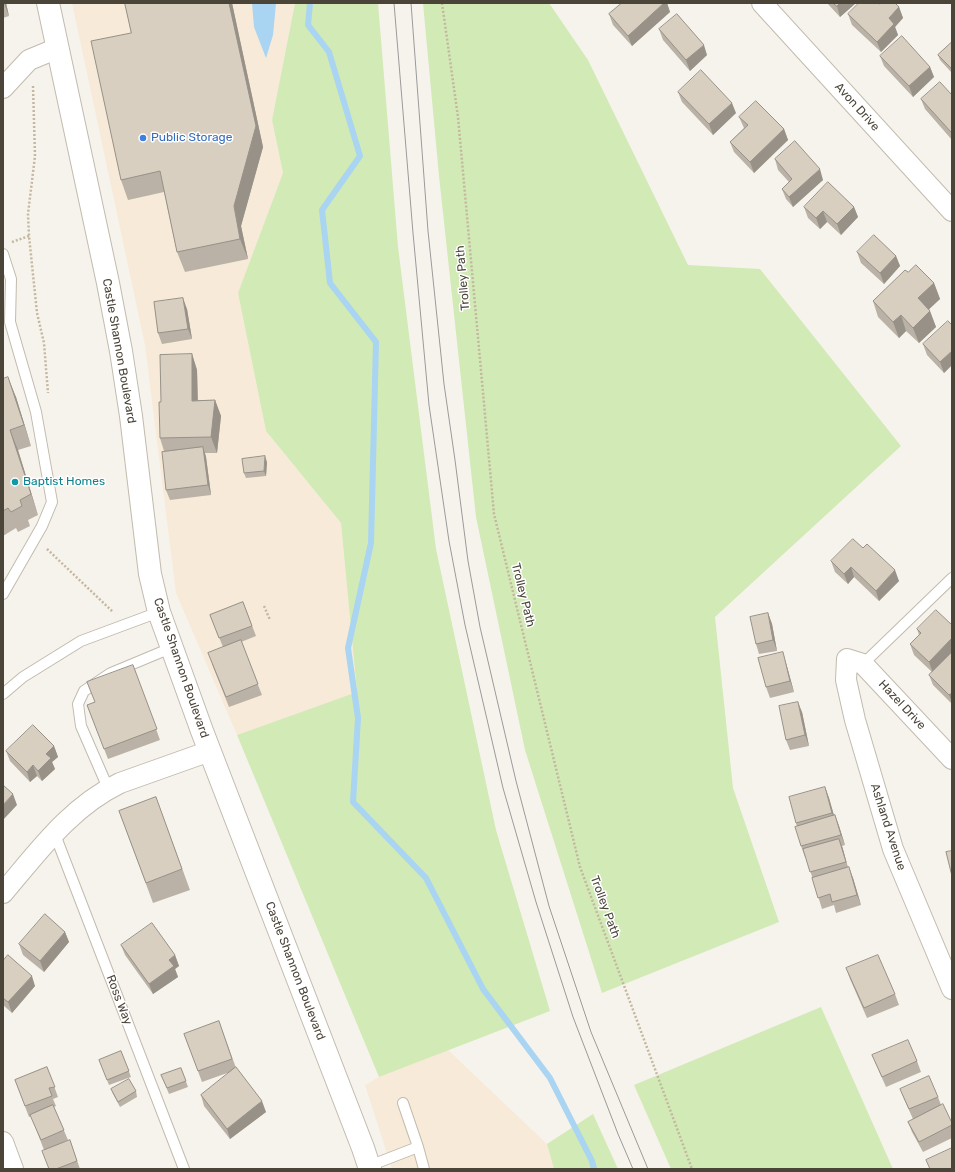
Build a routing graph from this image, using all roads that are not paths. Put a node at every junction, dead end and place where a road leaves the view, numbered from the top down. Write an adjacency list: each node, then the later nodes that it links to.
1 (48, 3): 3 (street, Castle Shannon Boulevard)
2 (762, 3): 5 (street, Avon Drive)
3 (58, 48): 4 (street); 9 (street, Castle Shannon Boulevard)
4 (3, 88)
5 (952, 211)
6 (3, 254): 8 (lane)
7 (952, 578): 11 (lane)
8 (3, 594)
9 (159, 612): 10 (street, Castle Shannon Boulevard); 12 (lane)
10 (171, 648): 13 (street, Castle Shannon Boulevard); 15 (lane)
11 (855, 662): 14 (street, Hazel Drive); 18 (street, Ashland Avenue)
12 (3, 694)
13 (210, 751): 15 (street); 22 (street, Castle Shannon Boulevard)
14 (952, 759)
15 (108, 788): 16 (street)
16 (54, 832): 17 (street); 24 (lane, Ross Way)
17 (3, 893)
18 (952, 989)
19 (403, 1103): 21 (lane)
20 (3, 1142): 23 (street)
21 (418, 1147): 22 (lane); 25 (lane)
22 (369, 1168)
23 (13, 1169)
24 (184, 1169)
25 (424, 1169)

